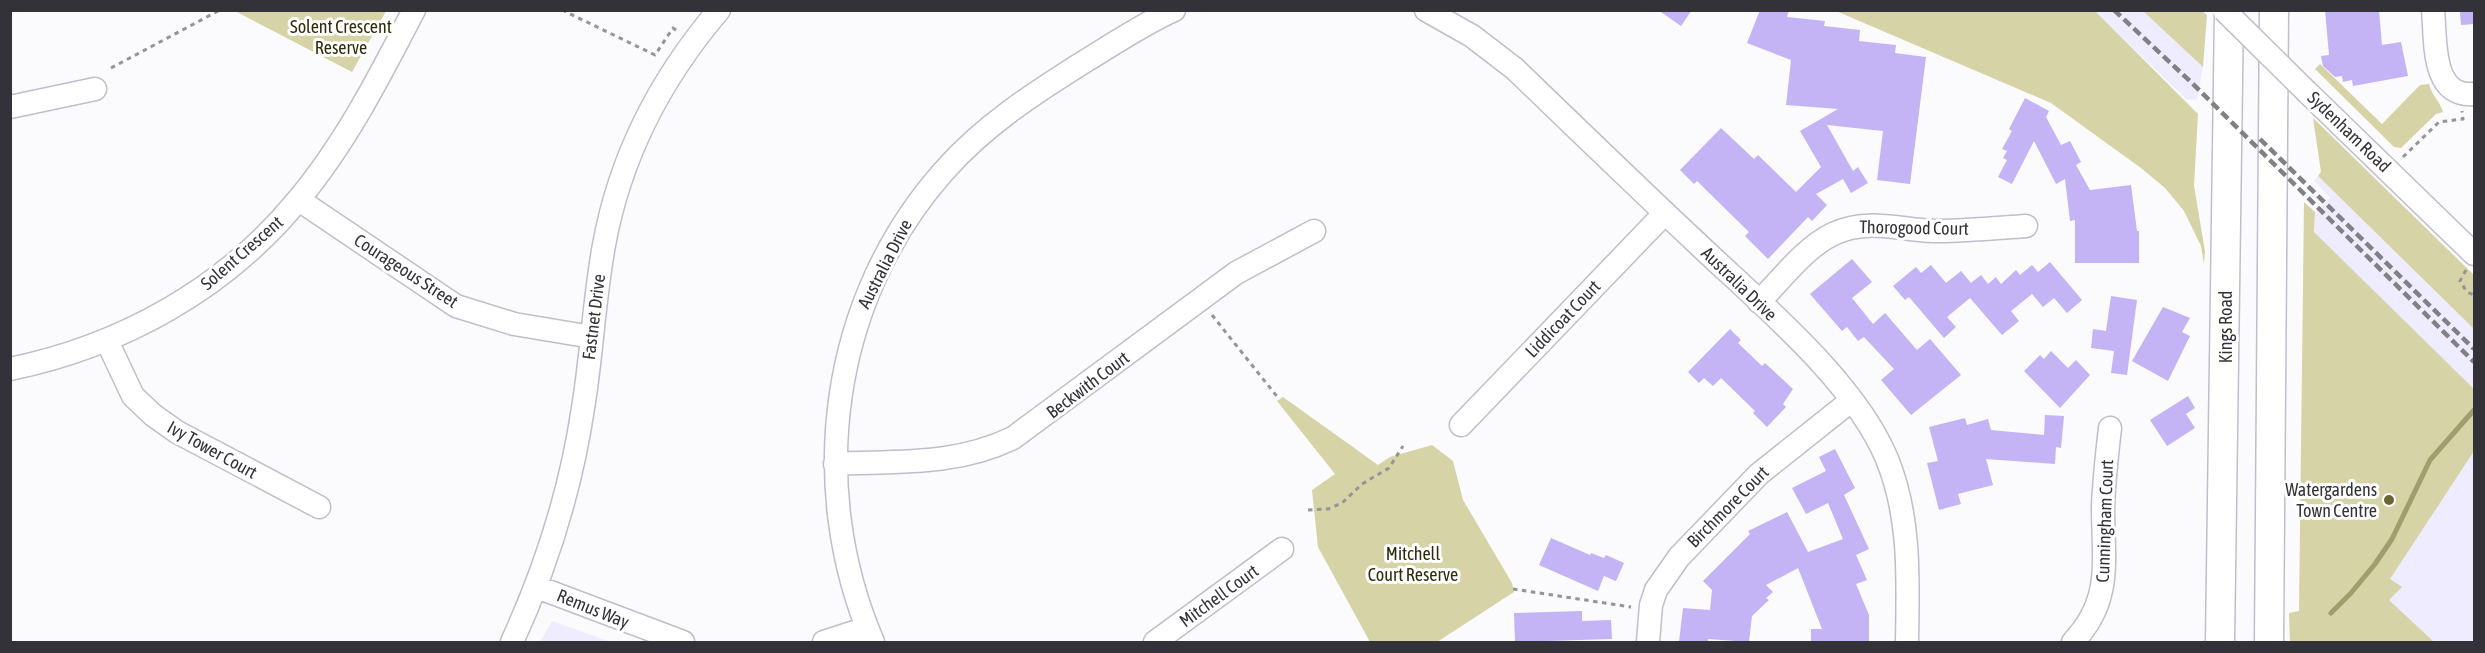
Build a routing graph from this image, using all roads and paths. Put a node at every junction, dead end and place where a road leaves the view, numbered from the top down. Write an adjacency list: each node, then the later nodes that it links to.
1 (220, 10): 12 (path)
2 (414, 10): 17 (street, Solent Crescent)
3 (562, 10): 11 (path)
4 (719, 10): 11 (street, Fastnet Drive)
5 (1173, 10): 33 (street, Australia Drive)
6 (1426, 10): 18 (street, Australia Drive)
7 (2224, 10): 21 (street, Sydenham Road, bridge)
8 (2229, 10): 48 (main road, Kings Road)
9 (2274, 10): 49 (main road)
10 (2433, 10): 14 (street)
11 (695, 40): 25 (street, Fastnet Drive)
12 (111, 68)
13 (95, 89): 15 (street)
14 (2470, 101): 16 (path)
15 (10, 107)
16 (2396, 156)
17 (299, 200): 25 (street, Courageous Street); 26 (street, Solent Crescent)
18 (1665, 213): 23 (street, Australia Drive); 30 (street, Liddicoat Court)
19 (2026, 226): 23 (street, Thorogood Court)
20 (1314, 231): 33 (street, Beckwith Court)
21 (2471, 261): 22 (path)
22 (2475, 295)
23 (1759, 302): 29 (street, Australia Drive)
24 (1212, 315): 28 (path)
25 (592, 337): 37 (street, Fastnet Drive)
26 (107, 341): 27 (street, Solent Crescent); 34 (street, Ivy Tower Court)
27 (10, 369)
28 (1279, 399)
29 (1852, 400): 45 (street, Birchmore Court); 46 (street, Australia Drive)
30 (1461, 425)
31 (2110, 428): 47 (street, Cunningham Court)
32 (1403, 446): 35 (path)
33 (835, 464): 40 (street, Australia Drive)
34 (319, 507)
35 (1308, 510)
36 (1282, 549): 44 (street, Mitchell Court)
37 (537, 587): 41 (street, Fastnet Drive); 42 (street, Remus Way)
38 (1513, 589): 39 (path)
39 (1631, 607)
40 (870, 635): 43 (street)
41 (512, 642)
42 (683, 642)
43 (824, 642)
44 (1155, 642)
45 (1648, 642)
46 (1907, 642)
47 (2073, 642)
48 (2220, 642)
49 (2269, 642)

